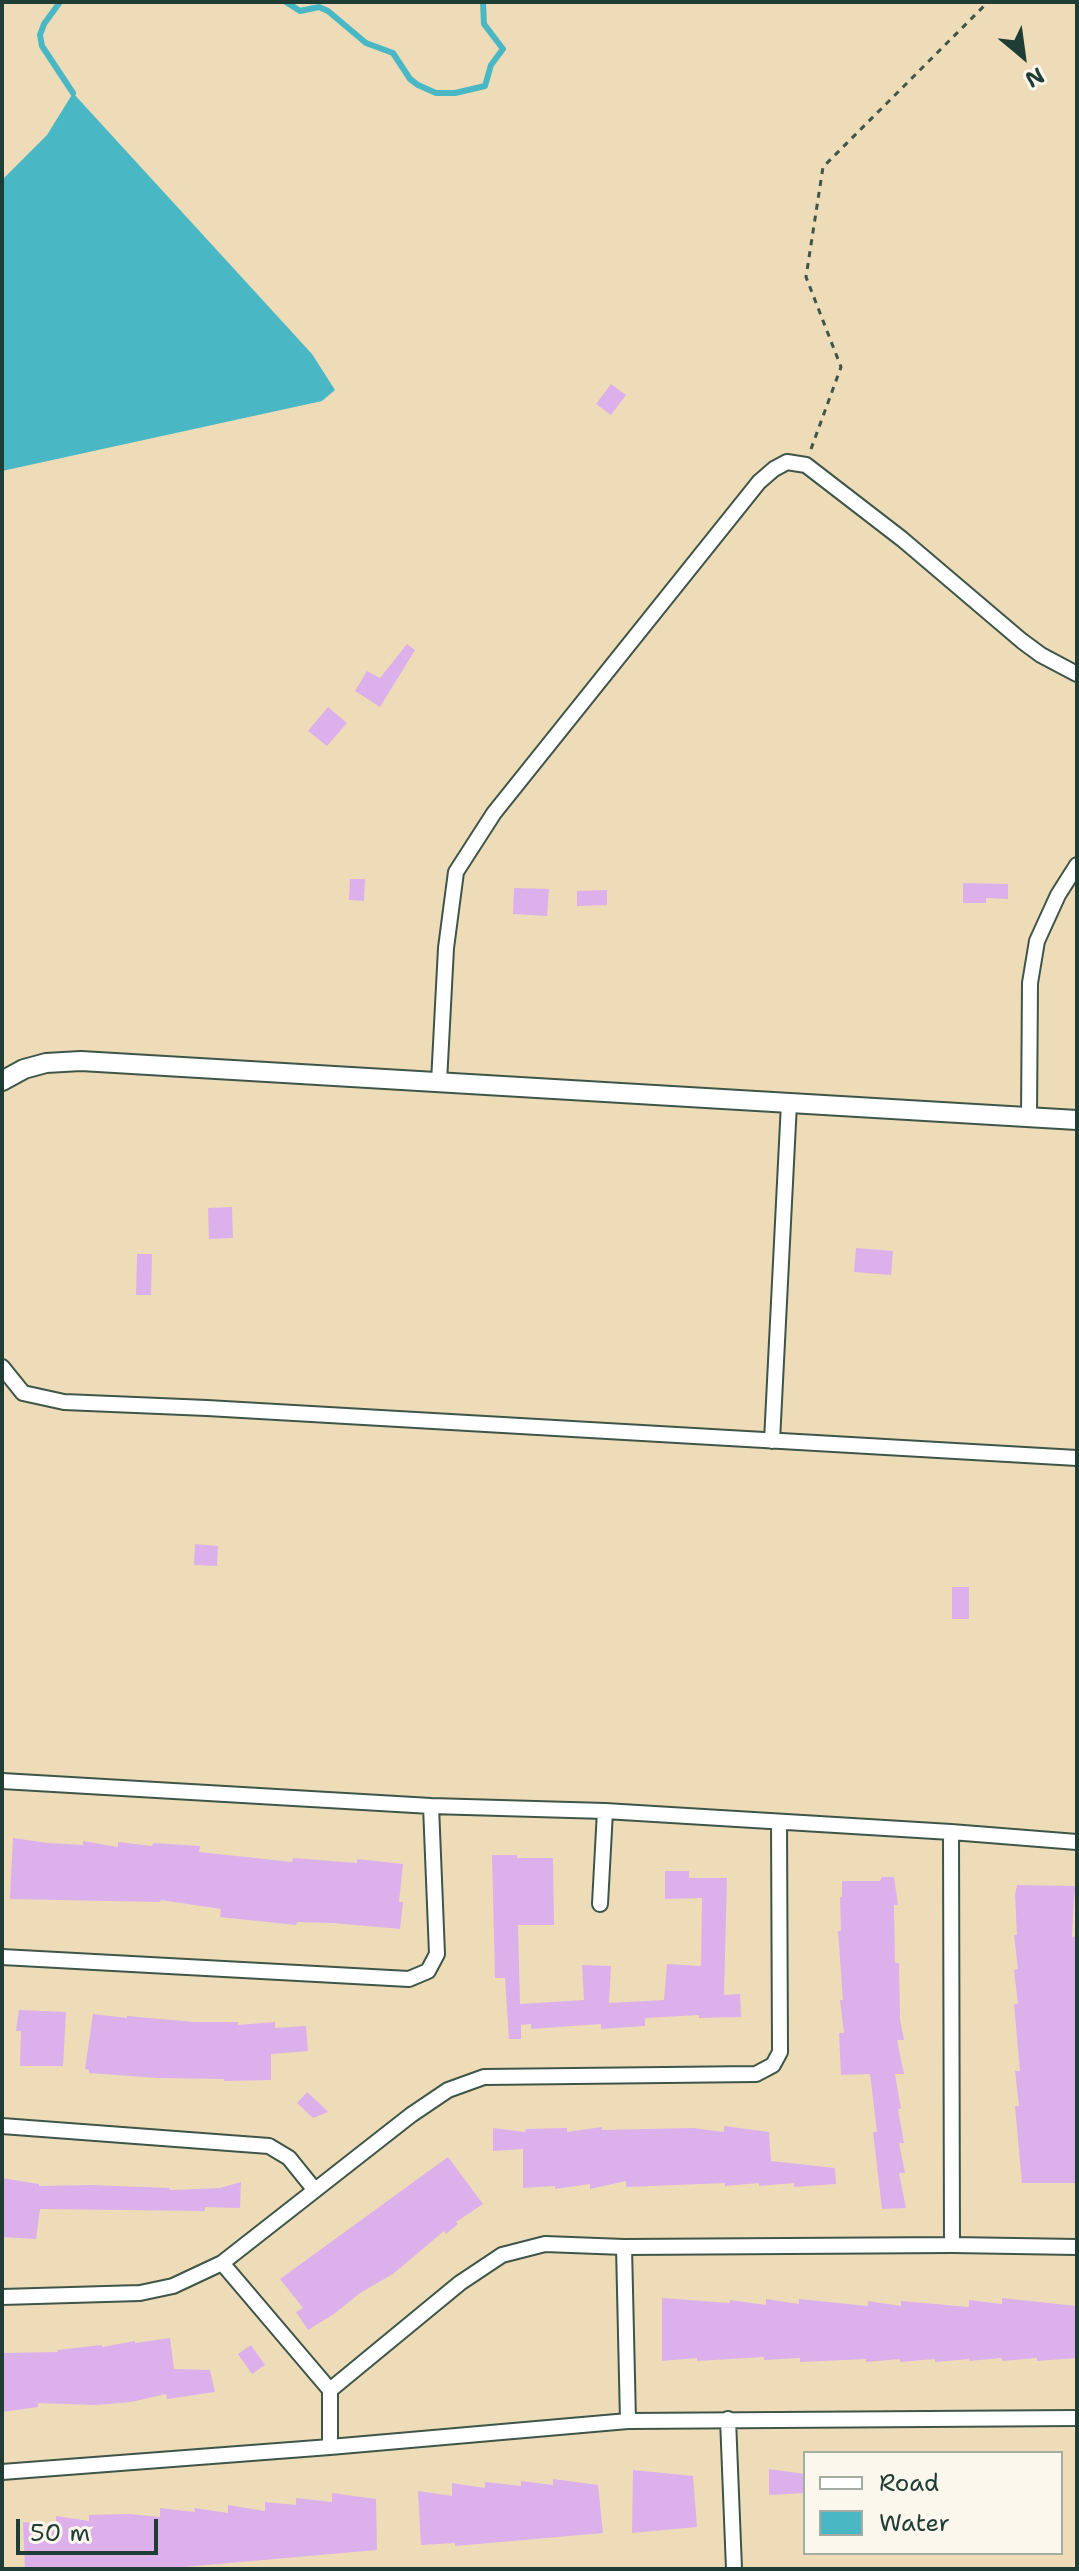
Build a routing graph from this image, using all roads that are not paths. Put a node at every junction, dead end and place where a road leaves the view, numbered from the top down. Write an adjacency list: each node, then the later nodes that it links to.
1 (1077, 674): 4 (street)
2 (1077, 865): 6 (street)
3 (2, 1081): 4 (street)
4 (439, 1082): 5 (street)
5 (789, 1103): 6 (street); 9 (street)
6 (1029, 1117): 7 (street)
7 (1077, 1120)
8 (2, 1367): 9 (street)
9 (772, 1441): 10 (street)
10 (1077, 1458)
11 (2, 1781): 12 (street)
12 (431, 1806): 13 (street); 18 (street)
13 (605, 1811): 14 (street); 17 (street)
14 (779, 1822): 15 (street); 20 (street)
15 (951, 1832): 16 (street); 21 (street)
16 (1077, 1842)
17 (600, 1904)
18 (2, 1957)
19 (2, 2126): 20 (street)
20 (314, 2189): 24 (street)
21 (952, 2245): 22 (street); 23 (street)
22 (624, 2247): 26 (street); 29 (street)
23 (1077, 2247)
24 (222, 2263): 25 (street); 26 (street)
25 (2, 2297)
26 (330, 2390): 30 (street)
27 (1077, 2418): 28 (street)
28 (728, 2419): 29 (street); 32 (street)
29 (628, 2421): 30 (street)
30 (330, 2447): 31 (street)
31 (2, 2472)
32 (734, 2569)

